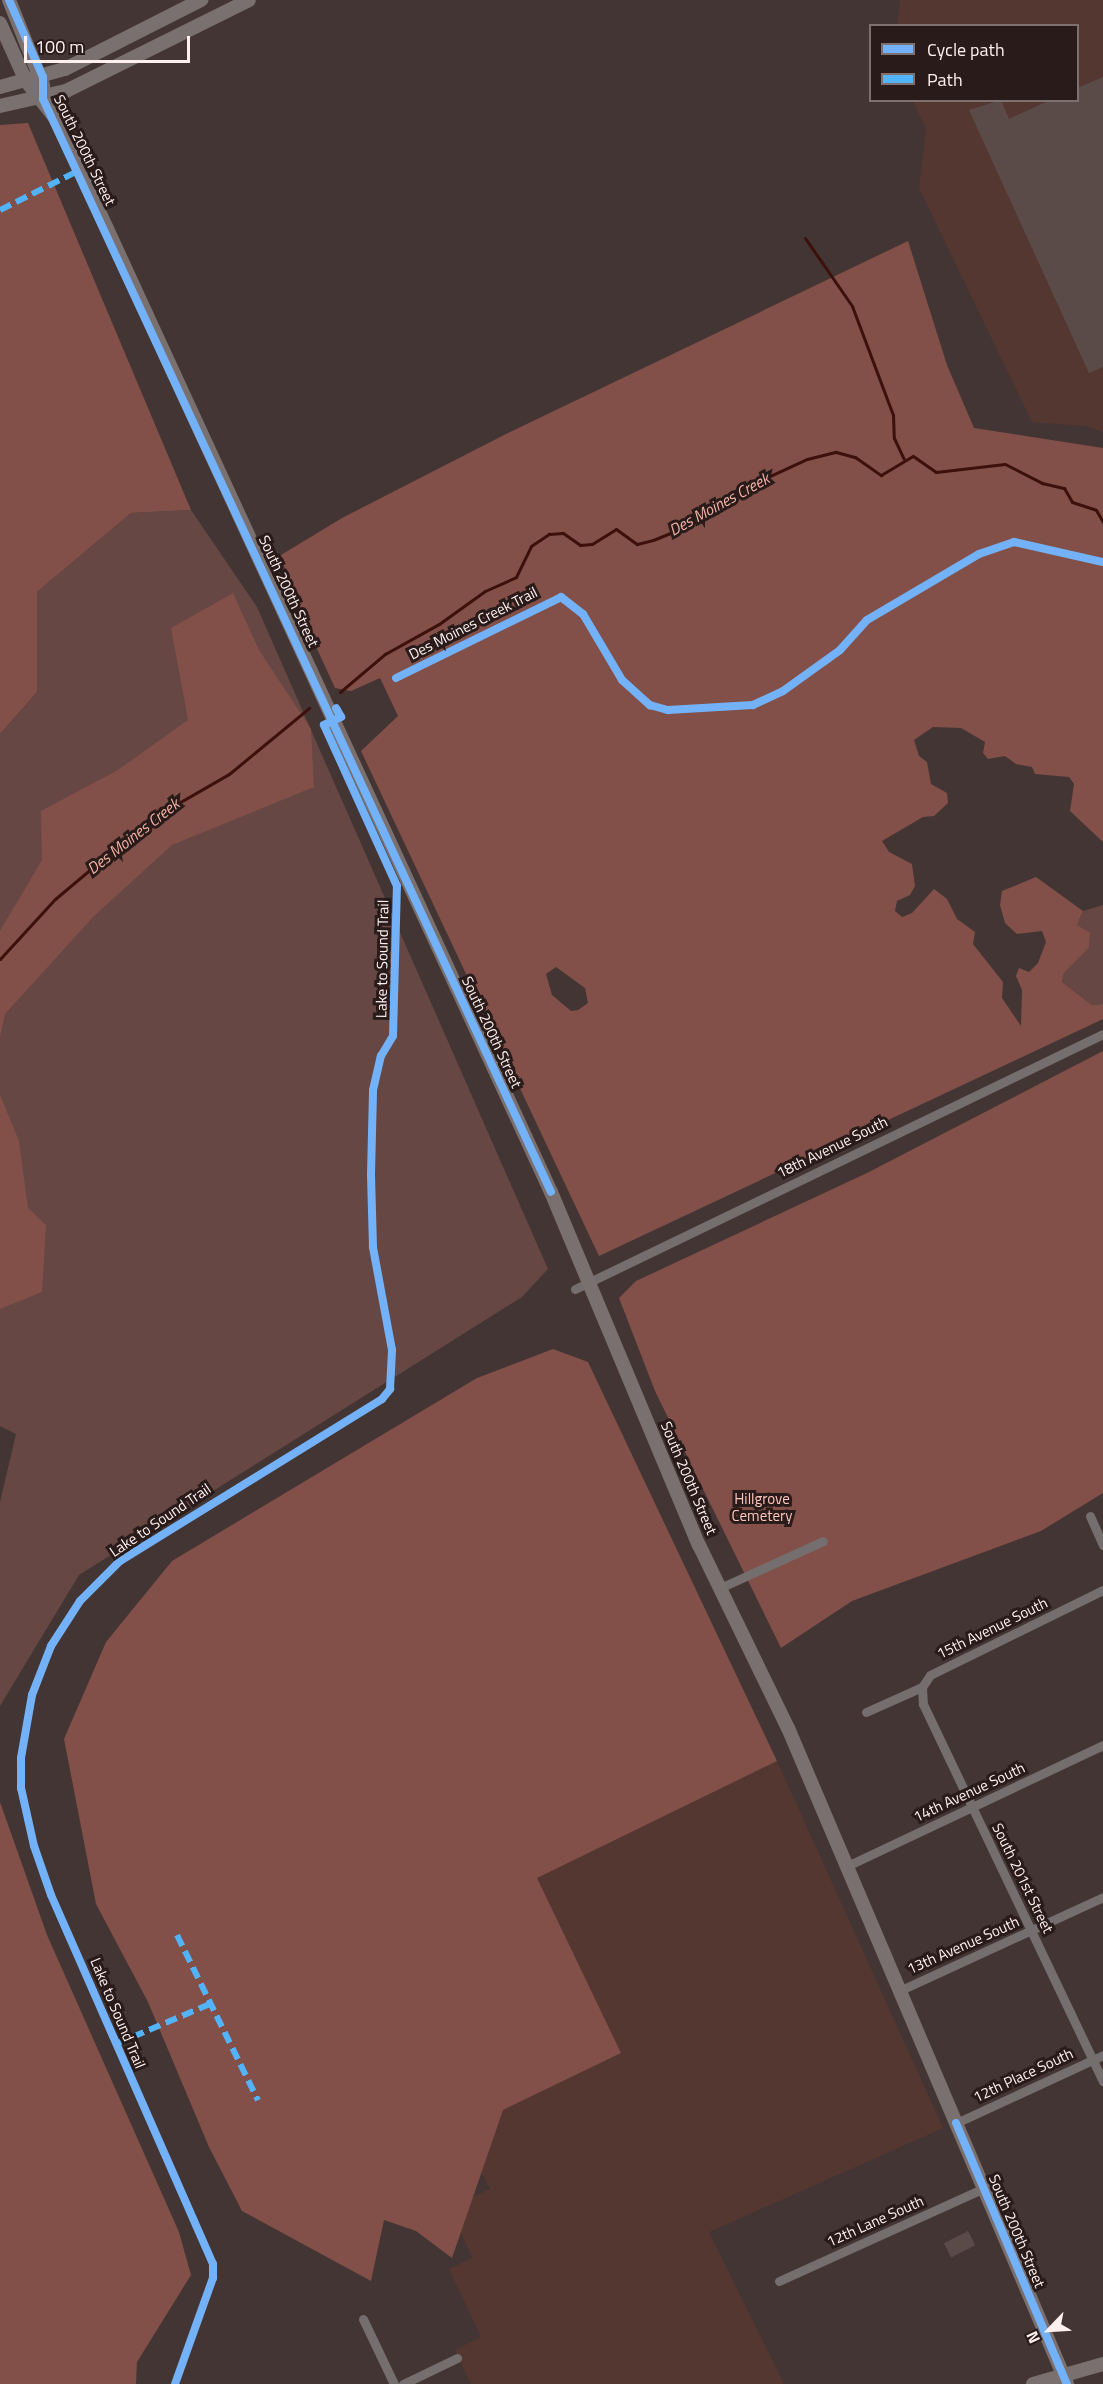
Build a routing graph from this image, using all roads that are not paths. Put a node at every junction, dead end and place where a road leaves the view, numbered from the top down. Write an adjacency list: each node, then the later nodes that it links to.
1 (9, 0): 5 (main road, South 200th Street)
2 (201, 0): 5 (main road)
3 (249, 0): 8 (main road)
4 (0, 22): 6 (main road, South 200th Street)
5 (43, 77): 6 (main road); 8 (main road, South 200th Street)
6 (26, 81): 7 (main road); 8 (main road, South 200th Street)
7 (0, 87)
8 (43, 99): 9 (main road); 11 (main road, South 200th Street)
9 (0, 106)
10 (1103, 1034): 11 (street, 18th Avenue South)
11 (590, 1280): 12 (street, 18th Avenue South); 16 (main road, South 200th Street)
12 (575, 1289)
13 (1090, 1516): 15 (street)
14 (823, 1541): 16 (street)
15 (1103, 1545)
16 (720, 1588): 22 (main road, South 200th Street)
17 (1103, 1590): 18 (street, 15th Avenue South)
18 (922, 1687): 19 (street, 15th Avenue South); 21 (street, South 201st Street)
19 (866, 1712)
20 (1103, 1745): 21 (street, 14th Avenue South)
21 (972, 1807): 22 (street, 14th Avenue South); 24 (street, South 201st Street)
22 (848, 1866): 25 (main road, South 200th Street)
23 (1103, 1897): 24 (street, 13th Avenue South)
24 (1032, 1930): 25 (street, 13th Avenue South); 27 (street, South 201st Street)
25 (901, 1990): 29 (main road, South 200th Street)
26 (1103, 2055): 27 (street, 12th Place South)
27 (1093, 2060): 28 (street, South 201st Street); 29 (street, 12th Place South)
28 (1103, 2081)
29 (956, 2122): 30 (main road, South 200th Street)
30 (984, 2188): 31 (street, 12th Lane South); 35 (main road, South 200th Street)
31 (779, 2281)
32 (363, 2319): 36 (street)
33 (457, 2358): 37 (street)
34 (1103, 2364): 35 (main road)
35 (1065, 2380): 38 (main road)
36 (394, 2384)
37 (402, 2384)
38 (1033, 2384)

